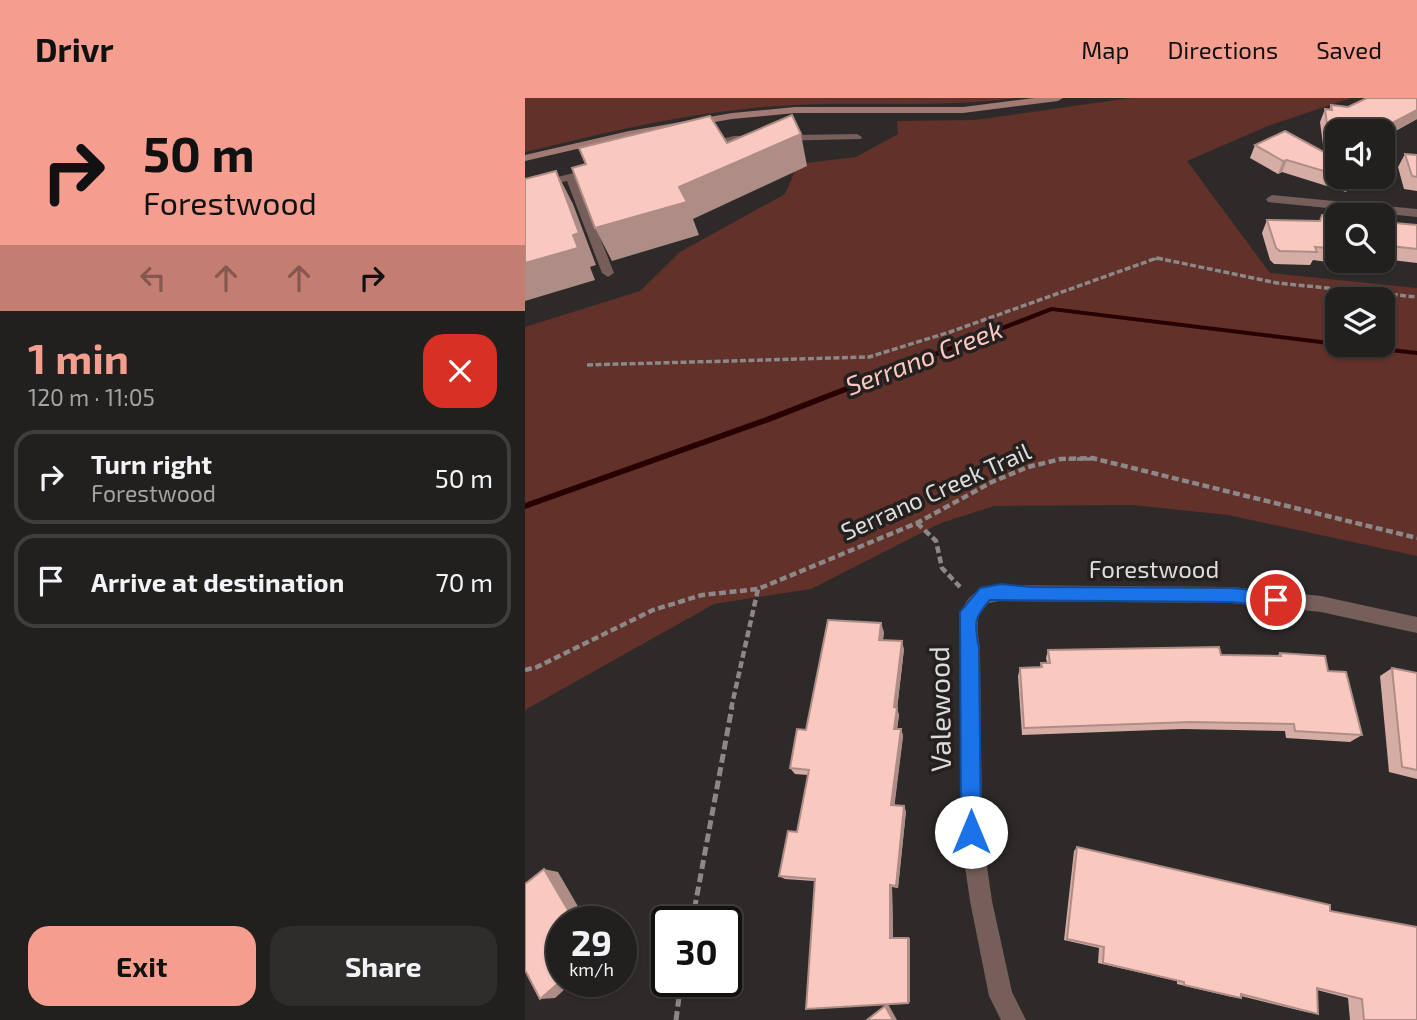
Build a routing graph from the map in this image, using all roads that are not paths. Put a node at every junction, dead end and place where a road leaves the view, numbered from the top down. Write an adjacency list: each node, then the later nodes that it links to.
1 (1058, 98): 2 (street)
2 (731, 116): 4 (street); 6 (street)
3 (857, 137): 4 (street)
4 (734, 139): 5 (street)
5 (698, 146)
6 (525, 158)
7 (609, 168): 8 (street)
8 (571, 177): 9 (street); 12 (street)
9 (525, 188)
10 (1272, 199): 11 (street)
11 (1417, 213)
12 (608, 274)
13 (975, 603): 14 (street, Forestwood); 15 (street, Valewood)
14 (1417, 625)
15 (1014, 1020)

